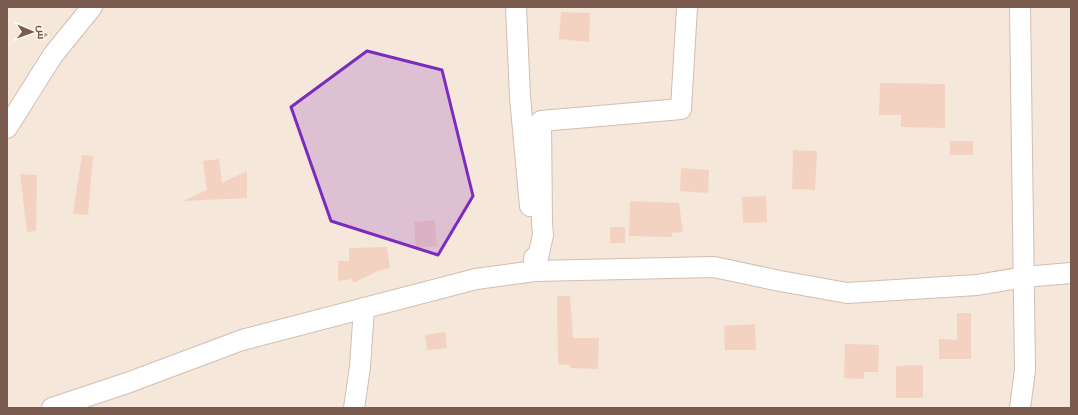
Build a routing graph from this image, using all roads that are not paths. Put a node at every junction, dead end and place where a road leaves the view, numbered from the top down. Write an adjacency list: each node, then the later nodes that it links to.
1 (92, 7): 5 (street)
2 (516, 7): 6 (street)
3 (687, 7): 6 (street)
4 (1020, 7): 8 (street)
5 (7, 128)
6 (535, 271): 8 (street); 9 (street)
7 (1071, 273): 8 (street)
8 (1024, 277): 12 (street)
9 (364, 308): 10 (street); 11 (street)
10 (52, 408)
11 (354, 408)
12 (1020, 408)

